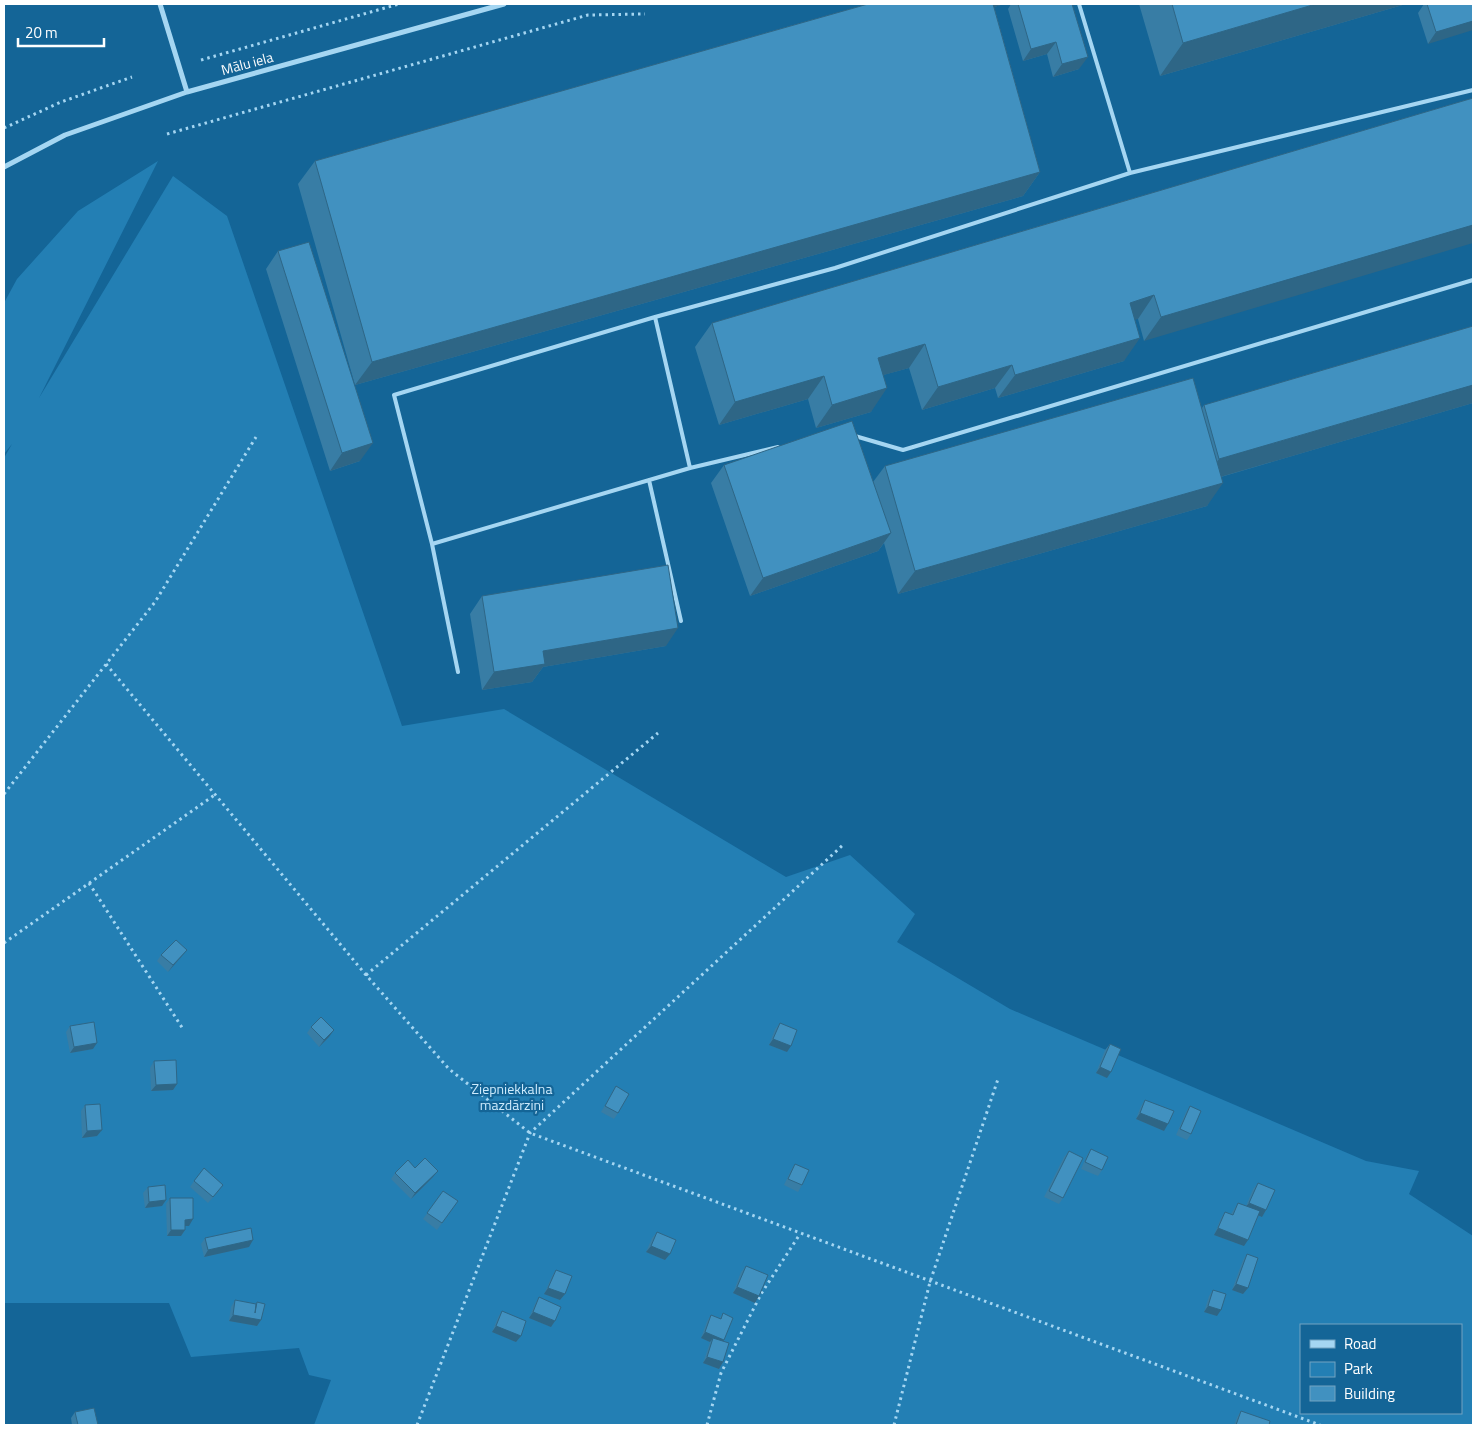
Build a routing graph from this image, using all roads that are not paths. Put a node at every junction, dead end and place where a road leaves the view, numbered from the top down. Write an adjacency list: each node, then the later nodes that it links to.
1 (160, 4): 5 (street)
2 (504, 4): 5 (street, Mālu iela)
3 (1079, 4): 7 (lane)
4 (1473, 90): 7 (lane)
5 (187, 92): 6 (street, Mālu iela)
6 (4, 167)
7 (1130, 173): 9 (lane)
8 (1473, 280): 10 (lane)
9 (655, 316): 12 (lane); 14 (lane)
10 (848, 434)
11 (783, 445): 12 (lane)
12 (690, 468): 13 (lane)
13 (649, 480): 14 (lane); 15 (lane)
14 (432, 544): 16 (lane)
15 (681, 621)
16 (458, 672)

